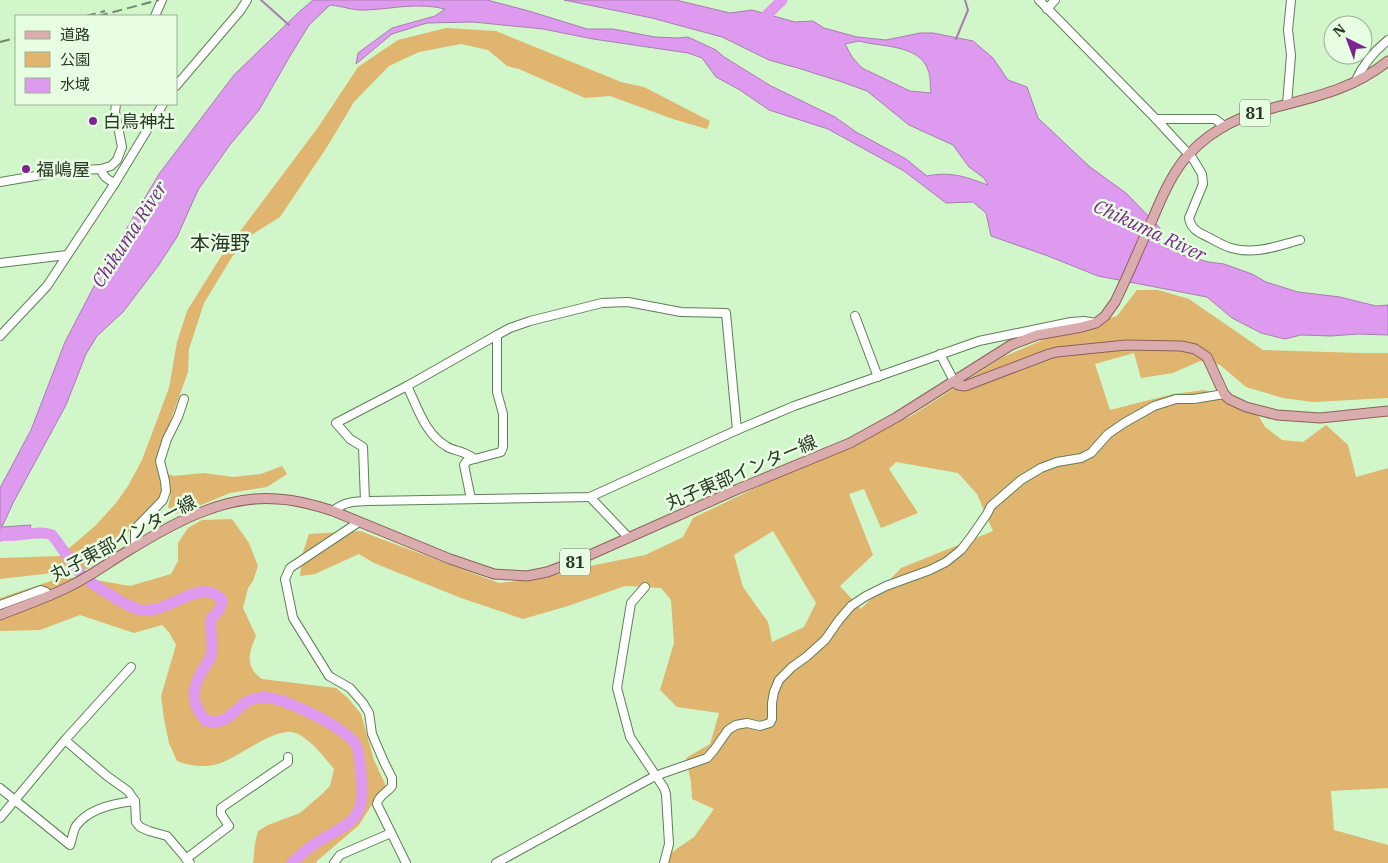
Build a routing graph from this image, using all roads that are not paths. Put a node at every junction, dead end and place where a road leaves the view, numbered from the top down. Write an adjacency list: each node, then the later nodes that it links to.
1 (162, 0): 7 (street)
2 (247, 0): 15 (street)
3 (1039, 0): 6 (street)
4 (1055, 0): 6 (street)
5 (1290, 0): 16 (street)
6 (1047, 9): 19 (street)
7 (155, 15)
8 (1388, 41): 9 (street)
9 (1373, 54)
10 (1388, 61): 13 (main road, 81)
11 (1373, 63): 13 (street)
12 (1363, 65): 14 (street)
13 (1378, 68): 14 (main road, 81)
14 (1355, 82): 16 (main road, 81)
15 (178, 84)
16 (1287, 104): 20 (main road, 81)
17 (116, 105): 22 (street)
18 (162, 105): 24 (street)
19 (1156, 119): 20 (street); 21 (street)
20 (1224, 126): 21 (main road, 81)
21 (1189, 155): 25 (street); 29 (main road, 81)
22 (101, 169): 23 (street); 24 (street)
23 (0, 182)
24 (115, 183): 26 (street)
25 (1300, 240)
26 (67, 256): 27 (street); 31 (street)
27 (0, 263)
28 (855, 316): 33 (street)
29 (1096, 323): 32 (street); 34 (main road, 丸子東部インター線 / 81)
30 (497, 335): 35 (street); 39 (street); 40 (street)
31 (0, 336)
32 (940, 354): 33 (street); 34 (street)
33 (878, 377): 39 (street)
34 (954, 381): 36 (main road); 46 (main road, 丸子東部インター線 / 81)
35 (407, 386): 40 (street); 43 (street)
36 (1224, 394): 38 (main road); 55 (street)
37 (184, 399): 47 (street)
38 (1388, 411)
39 (737, 430): 41 (street)
40 (475, 459): 42 (street)
41 (590, 497): 42 (street); 46 (street)
42 (471, 499): 43 (street)
43 (365, 501): 44 (street)
44 (333, 511): 45 (main road, 丸子東部インター線 / 81); 47 (main road, 丸子東部インター線 / 81)
45 (359, 522): 46 (main road, 丸子東部インター線 / 81); 60 (street)
46 (630, 538)
47 (135, 547): 49 (main road, 丸子東部インター線 / 81)
48 (645, 587): 55 (street)
49 (50, 596): 50 (street); 51 (main road, 丸子東部インター線 / 81)
50 (0, 605)
51 (0, 615)
52 (131, 667): 53 (street)
53 (65, 740): 57 (street); 58 (street)
54 (288, 757): 61 (street)
55 (655, 776): 64 (street); 65 (street)
56 (0, 788): 57 (street)
57 (15, 801): 58 (street); 59 (street)
58 (135, 801): 61 (street)
59 (0, 818)
60 (391, 833): 62 (street); 63 (street)
61 (188, 861)
62 (334, 863)
63 (406, 863)
64 (496, 863)
65 (664, 863)

